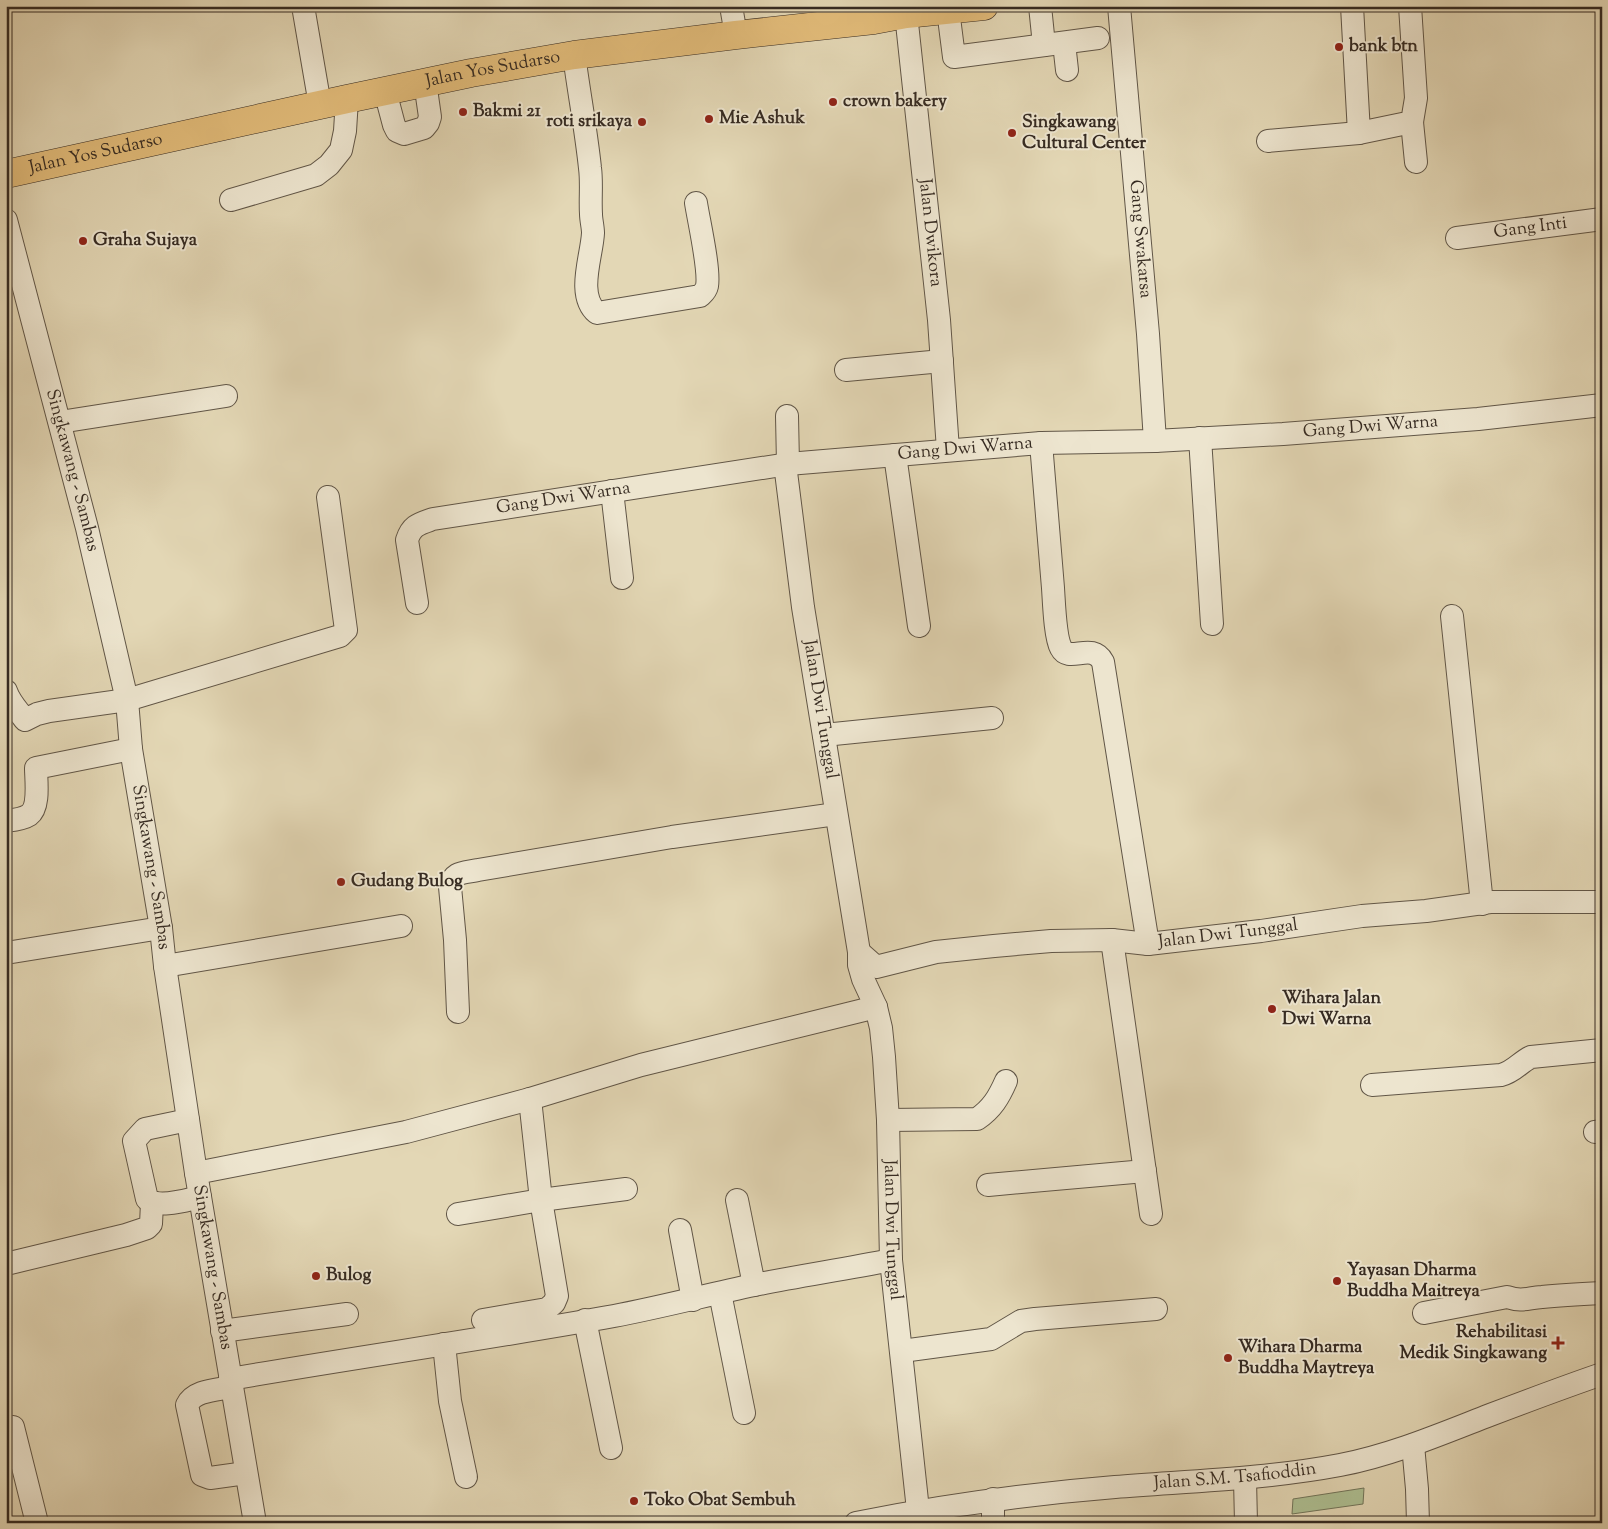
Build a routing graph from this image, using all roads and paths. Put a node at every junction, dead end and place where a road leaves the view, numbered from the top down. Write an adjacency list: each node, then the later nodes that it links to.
1 (303, 6): 19 (street)
2 (731, 6): 11 (street)
3 (984, 6): 8 (main road, Jalan Yos Sudarso)
4 (1040, 6): 13 (street)
5 (1119, 6): 37 (street, Gang Swakarsa)
6 (1352, 6): 21 (street)
7 (1410, 6): 20 (street)
8 (948, 10): 10 (main road, Jalan Yos Sudarso); 13 (street)
9 (873, 13): 10 (main road, Jalan Yos Sudarso); 11 (main road, Jalan Yos Sudarso)
10 (906, 14): 30 (street, Jalan Dwikora)
11 (736, 35): 14 (main road, Jalan Yos Sudarso)
12 (1098, 38): 13 (street)
13 (1054, 44): 15 (street)
14 (574, 55): 16 (main road, Jalan Yos Sudarso); 26 (street)
15 (1067, 70)
16 (426, 82): 17 (main road, Jalan Yos Sudarso); 17 (street)
17 (385, 91): 18 (main road, Jalan Yos Sudarso)
18 (347, 99): 19 (main road, Jalan Yos Sudarso); 25 (street)
19 (320, 105): 24 (main road, Jalan Yos Sudarso)
20 (1412, 122): 21 (street); 23 (street)
21 (1359, 133): 22 (street)
22 (1268, 141)
23 (1416, 162)
24 (6, 174)
25 (231, 200)
26 (696, 203)
27 (1602, 219): 29 (street, Gang Inti)
28 (6, 220): 35 (street, Singkawang - Sambas)
29 (1458, 238)
30 (942, 361): 31 (street); 39 (street, Jalan Dwikora)
31 (846, 370)
32 (226, 396): 35 (street)
33 (1602, 405): 36 (street, Gang Dwi Warna)
34 (786, 416): 41 (street, Jalan Dwi Tunggal)
35 (60, 422): 50 (street, Singkawang - Sambas)
36 (1200, 438): 37 (street, Gang Dwi Warna); 47 (street)
37 (1155, 441): 38 (street, Gang Dwi Warna)
38 (1041, 443): 39 (street, Gang Dwi Warna); 61 (street)
39 (948, 450): 40 (street, Gang Dwi Warna)
40 (895, 455): 41 (street, Gang Dwi Warna); 48 (street)
41 (787, 464): 42 (street, Gang Dwi Warna); 52 (street, Jalan Dwi Tunggal)
42 (612, 491): 44 (street); 45 (street, Gang Dwi Warna)
43 (328, 497): 50 (street)
44 (622, 578)
45 (417, 603)
46 (1452, 616): 57 (street)
47 (1212, 624)
48 (918, 626)
49 (6, 692): 50 (street)
50 (127, 700): 53 (street, Singkawang - Sambas)
51 (992, 718): 52 (street)
52 (824, 735): 54 (street, Jalan Dwi Tunggal)
53 (131, 748): 55 (street); 59 (street, Singkawang - Sambas)
54 (836, 814): 63 (street, Jalan Dwi Tunggal); 66 (street)
55 (6, 821)
56 (1602, 902): 57 (street, Jalan Dwi Tunggal)
57 (1482, 904): 61 (street, Jalan Dwi Tunggal)
58 (402, 926): 64 (street)
59 (161, 928): 62 (street); 64 (street, Singkawang - Sambas)
60 (1112, 940): 61 (street, Jalan Dwi Tunggal); 63 (street, Jalan Dwi Tunggal); 73 (street)
61 (1148, 944)
62 (6, 953)
63 (867, 960): 65 (street, Jalan Dwi Tunggal)
64 (165, 966): 71 (street, Singkawang - Sambas)
65 (875, 1003): 70 (street); 72 (street, Jalan Dwi Tunggal)
66 (458, 1012)
67 (1602, 1050): 69 (street)
68 (1006, 1081): 72 (street)
69 (1372, 1085)
70 (530, 1099): 74 (street); 78 (street)
71 (188, 1120): 74 (street, Singkawang - Sambas); 80 (street)
72 (888, 1120): 84 (street, Jalan Dwi Tunggal)
73 (1145, 1171): 75 (street); 82 (street)
74 (196, 1173): 77 (street, Singkawang - Sambas)
75 (988, 1185)
76 (626, 1189): 78 (street)
77 (200, 1197): 80 (street); 95 (street, Singkawang - Sambas)
78 (542, 1200): 81 (street); 93 (street)
79 (737, 1200): 86 (street)
80 (152, 1203): 85 (street)
81 (458, 1214)
82 (1151, 1214)
83 (680, 1230): 89 (street)
84 (891, 1260): 86 (street); 97 (street, Jalan Dwi Tunggal)
85 (6, 1264)
86 (754, 1285): 87 (street)
87 (720, 1293): 89 (street); 100 (street)
88 (1602, 1293): 91 (street)
89 (693, 1300): 94 (street)
90 (1156, 1309): 97 (street)
91 (1424, 1313)
92 (347, 1314): 95 (street)
93 (483, 1320)
94 (585, 1320): 96 (street); 103 (street)
95 (222, 1331): 99 (street, Singkawang - Sambas)
96 (444, 1344): 99 (street); 105 (street)
97 (902, 1351): 108 (street, Jalan Dwi Tunggal)
98 (1602, 1374): 102 (street, Jalan S.M. Tsafioddin)
99 (231, 1383): 104 (street, Singkawang - Sambas); 104 (street)
100 (744, 1413)
101 (13, 1427): 109 (street)
102 (1413, 1445): 106 (street, Jalan S.M. Tsafioddin); 114 (street)
103 (611, 1448)
104 (246, 1473): 110 (street, Singkawang - Sambas)
105 (466, 1477)
106 (1245, 1479): 107 (street, Jalan S.M. Tsafioddin); 113 (street)
107 (993, 1499): 108 (street, Jalan S.M. Tsafioddin); 112 (street)
108 (918, 1510): 111 (street, Jalan S.M. Tsafioddin)
109 (37, 1523)
110 (255, 1523)
111 (856, 1523)
112 (993, 1523)
113 (1246, 1523)
114 (1418, 1523)

